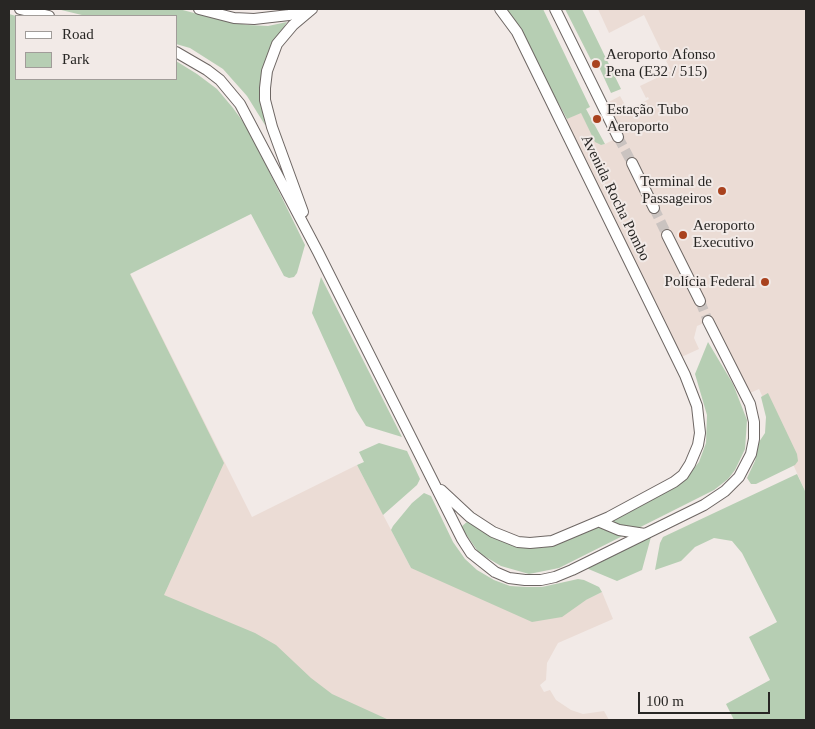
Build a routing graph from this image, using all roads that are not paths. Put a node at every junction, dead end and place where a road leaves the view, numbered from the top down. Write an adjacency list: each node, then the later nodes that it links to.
1 (20, 9): 7 (main road)
2 (199, 9): 3 (main road)
3 (306, 9)
4 (312, 9): 13 (main road)
5 (500, 9): 17 (main road, Avenida Rocha Pombo)
6 (555, 9): 9 (main road, Avenida Rocha Pombo)
7 (45, 15)
8 (178, 53): 13 (main road, Avenida Rocha Pombo)
9 (618, 137)
10 (632, 164): 11 (main road, Avenida Rocha Pombo)
11 (654, 208)
12 (667, 235): 14 (main road, Avenida Rocha Pombo)
13 (318, 252): 16 (main road, Avenida Rocha Pombo)
14 (700, 302)
15 (708, 322): 18 (main road, Avenida Rocha Pombo)
16 (434, 484): 17 (main road, Avenida Rocha Pombo); 18 (main road, Avenida Rocha Pombo)
17 (600, 522): 18 (main road)
18 (645, 534)

